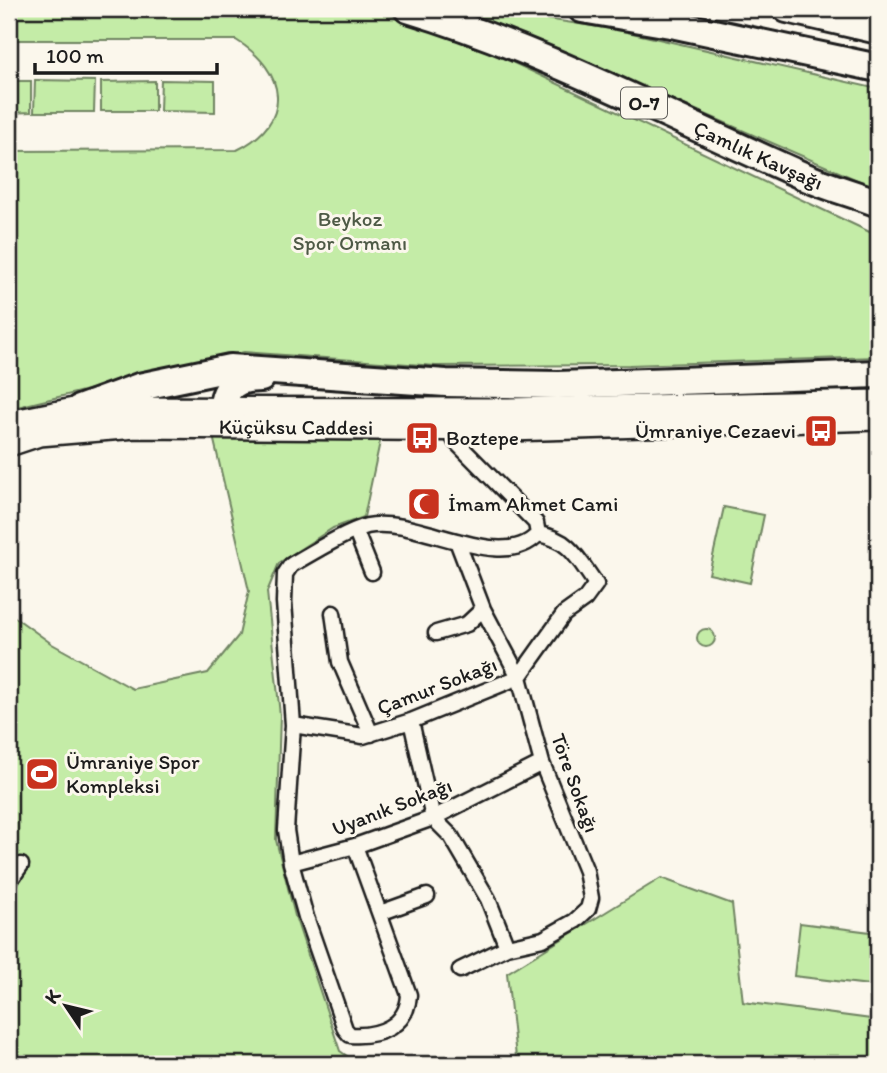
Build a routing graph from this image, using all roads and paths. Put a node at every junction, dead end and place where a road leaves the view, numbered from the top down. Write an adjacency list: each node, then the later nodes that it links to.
1 (408, 9): 6 (highway, Çamlık Kavşağı / O-7)
2 (582, 9): 5 (highway)
3 (787, 9): 4 (highway)
4 (878, 30)
5 (878, 68)
6 (811, 180): 7 (highway, Çamlık Kavşağı / O-7); 8 (highway)
7 (878, 203)
8 (878, 219)
9 (878, 374): 10 (highway)
10 (374, 378): 12 (highway); 14 (highway)
11 (878, 402): 15 (main road, Küçüksu Caddesi)
12 (79, 409): 14 (main road, Küçüksu Caddesi); 16 (main road, Küçüksu Caddesi)
13 (878, 418): 15 (main road, Küçüksu Caddesi)
14 (230, 419): 15 (main road, Küçüksu Caddesi); 15 (main road, Küçüksu Caddesi); 17 (main road, Küçüksu Caddesi)
15 (449, 419): 19 (street)
16 (9, 423)
17 (9, 444)
18 (356, 532): 20 (street); 21 (street); 27 (street)
19 (537, 534): 20 (street); 25 (street, Çamur Sokağı)
20 (457, 541): 22 (street, Töre Sokağı)
21 (372, 572)
22 (483, 609): 24 (street); 25 (street, Töre Sokağı)
23 (333, 613): 28 (street)
24 (436, 633)
25 (519, 677): 26 (street, Çamur Sokağı); 29 (street, Töre Sokağı)
26 (411, 721): 28 (street, Çamur Sokağı); 30 (street)
27 (293, 725): 28 (street, Çamur Sokağı); 32 (street)
28 (371, 734)
29 (542, 763): 30 (street, Uyanık Sokağı); 37 (street, Töre Sokağı)
30 (433, 818): 31 (street, Uyanık Sokağı); 37 (street)
31 (355, 846): 32 (street, Uyanık Sokağı); 36 (street)
32 (291, 863): 36 (street)
33 (21, 865): 34 (street)
34 (9, 882)
35 (427, 896): 36 (street)
36 (380, 913)
37 (507, 947): 38 (street, Töre Sokağı)
38 (460, 970)

